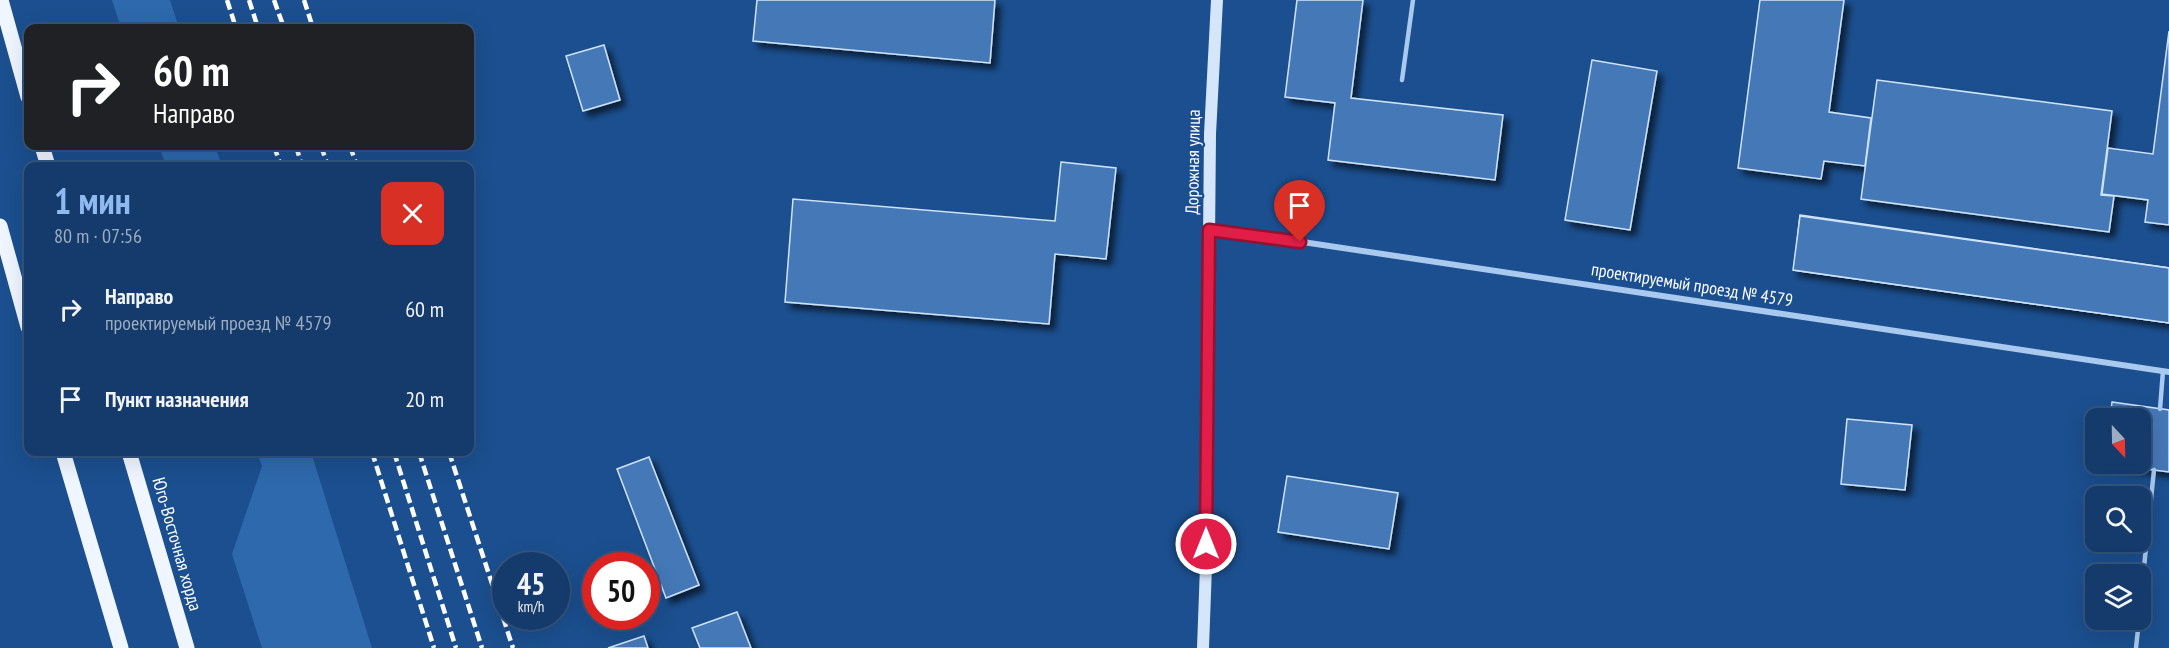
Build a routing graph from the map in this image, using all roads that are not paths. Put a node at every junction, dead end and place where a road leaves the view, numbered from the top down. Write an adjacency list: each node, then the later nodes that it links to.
1 (1, 0): 5 (main road)
2 (1217, 0): 7 (main road, Дорожная улица)
3 (1413, 0): 4 (lane)
4 (1402, 80)
5 (24, 83)
6 (0, 226): 8 (main road)
7 (1209, 230): 9 (street, проектируемый проезд № 4579); 18 (main road, Дорожная улица)
8 (24, 313)
9 (2166, 371): 10 (lane)
10 (2160, 409)
11 (64, 456): 16 (main road)
12 (130, 456): 17 (main road, Юго-Восточная хорда)
13 (2154, 470): 14 (lane)
14 (2144, 564)
15 (2138, 630): 19 (lane)
16 (121, 648)
17 (188, 648)
18 (1203, 648)
19 (2136, 648)

